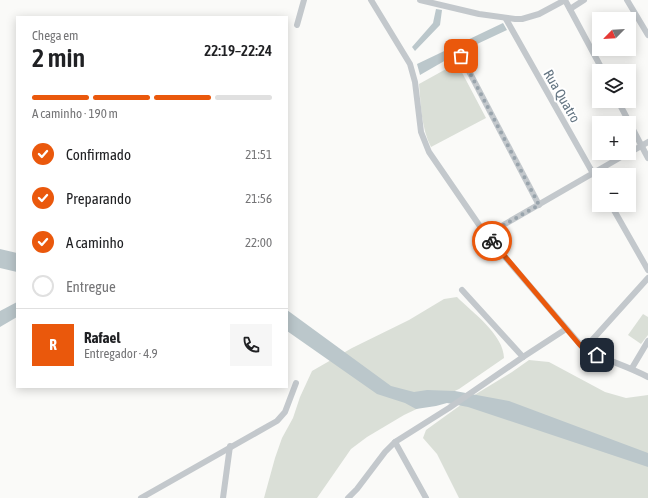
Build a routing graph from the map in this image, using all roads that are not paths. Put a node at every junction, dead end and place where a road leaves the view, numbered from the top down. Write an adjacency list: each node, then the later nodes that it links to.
1 (304, 0): 9 (street)
2 (370, 0): 23 (street)
3 (420, 0): 8 (street)
4 (565, 0): 7 (street); 8 (street)
5 (584, 0): 7 (street)
6 (627, 0): 10 (street)
7 (570, 9): 12 (street)
8 (506, 19): 20 (street, Rua Quatro)
9 (298, 25)
10 (647, 32)
11 (461, 56): 21 (street)
12 (599, 64)
13 (622, 108): 15 (street)
14 (648, 142): 15 (street)
15 (642, 146): 16 (street); 17 (street)
16 (636, 149)
17 (648, 158)
18 (616, 160): 19 (street)
19 (601, 168)
20 (592, 173): 21 (street)
21 (539, 205): 23 (street)
22 (615, 212): 24 (street)
23 (486, 235): 27 (street)
24 (648, 270)
25 (648, 278): 29 (street)
26 (462, 290): 30 (street)
27 (566, 328): 29 (street); 30 (street)
28 (648, 341): 31 (street)
29 (584, 349): 31 (street)
30 (523, 357): 34 (street)
31 (632, 368): 32 (street)
32 (648, 377)
33 (296, 382): 35 (street)
34 (395, 442): 38 (street); 39 (street)
35 (230, 446): 36 (street); 37 (street)
36 (141, 498)
37 (224, 498)
38 (348, 498)
39 (426, 498)

